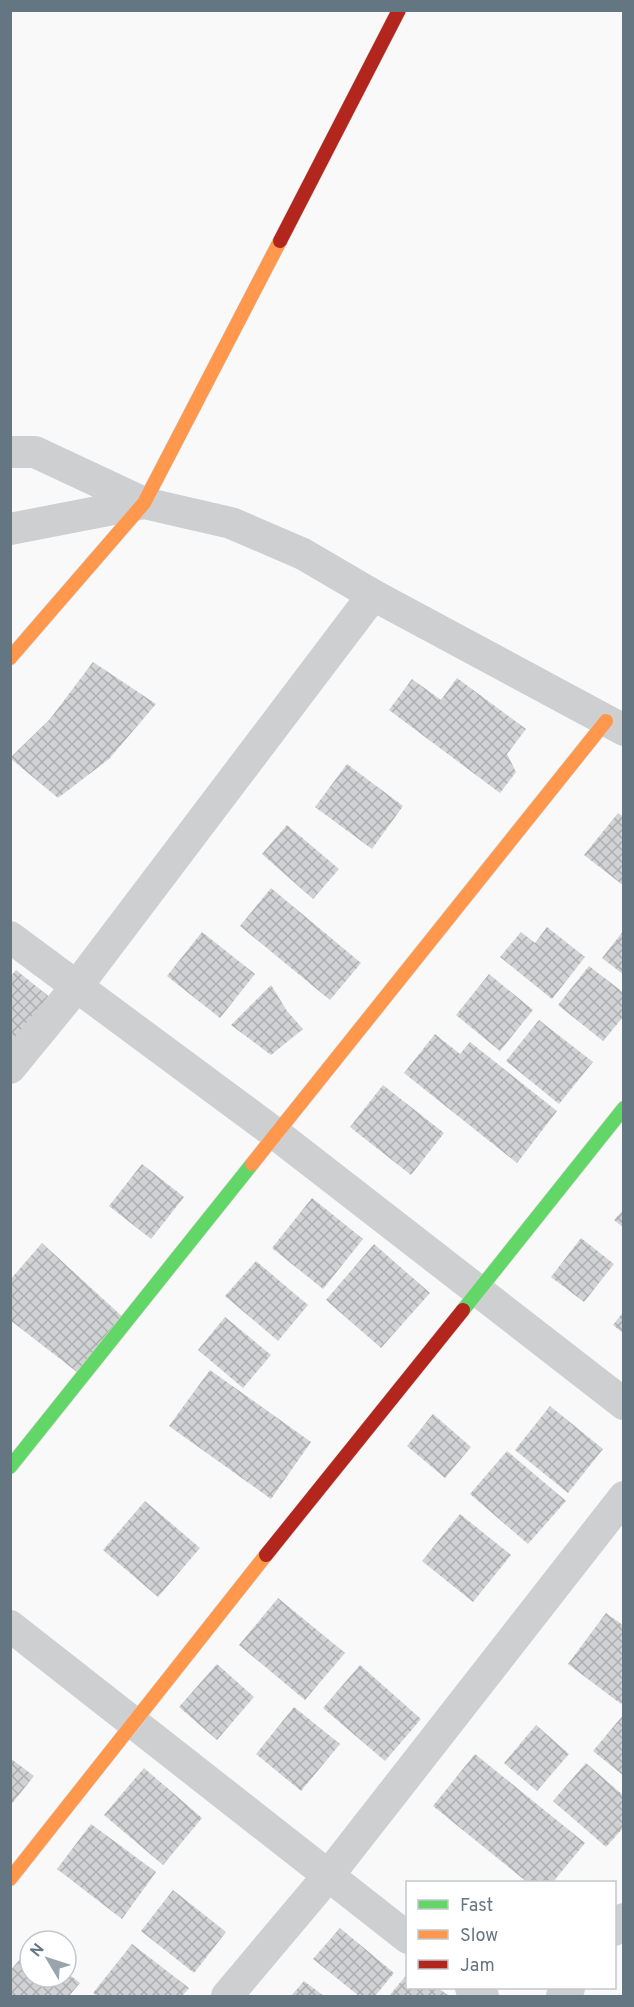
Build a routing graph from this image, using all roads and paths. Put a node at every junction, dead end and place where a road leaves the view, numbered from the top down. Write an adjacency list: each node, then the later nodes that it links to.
1 (399, 10): 3 (street)
2 (10, 452): 3 (street)
3 (144, 503): 4 (street); 5 (street); 6 (street)
4 (10, 529)
5 (373, 595): 7 (street); 9 (street)
6 (10, 657)
7 (615, 725): 12 (street)
8 (10, 937): 9 (street)
9 (77, 986): 10 (street); 12 (street)
10 (10, 1068)
11 (624, 1108): 13 (street)
12 (276, 1134): 13 (street); 15 (street)
13 (478, 1292): 14 (street); 18 (street)
14 (624, 1404)
15 (10, 1467)
16 (624, 1497): 19 (street)
17 (10, 1626): 18 (street)
18 (132, 1723): 19 (street); 20 (street)
19 (328, 1876): 21 (street); 22 (street)
20 (10, 1879)
21 (406, 1936)
22 (227, 1996)

